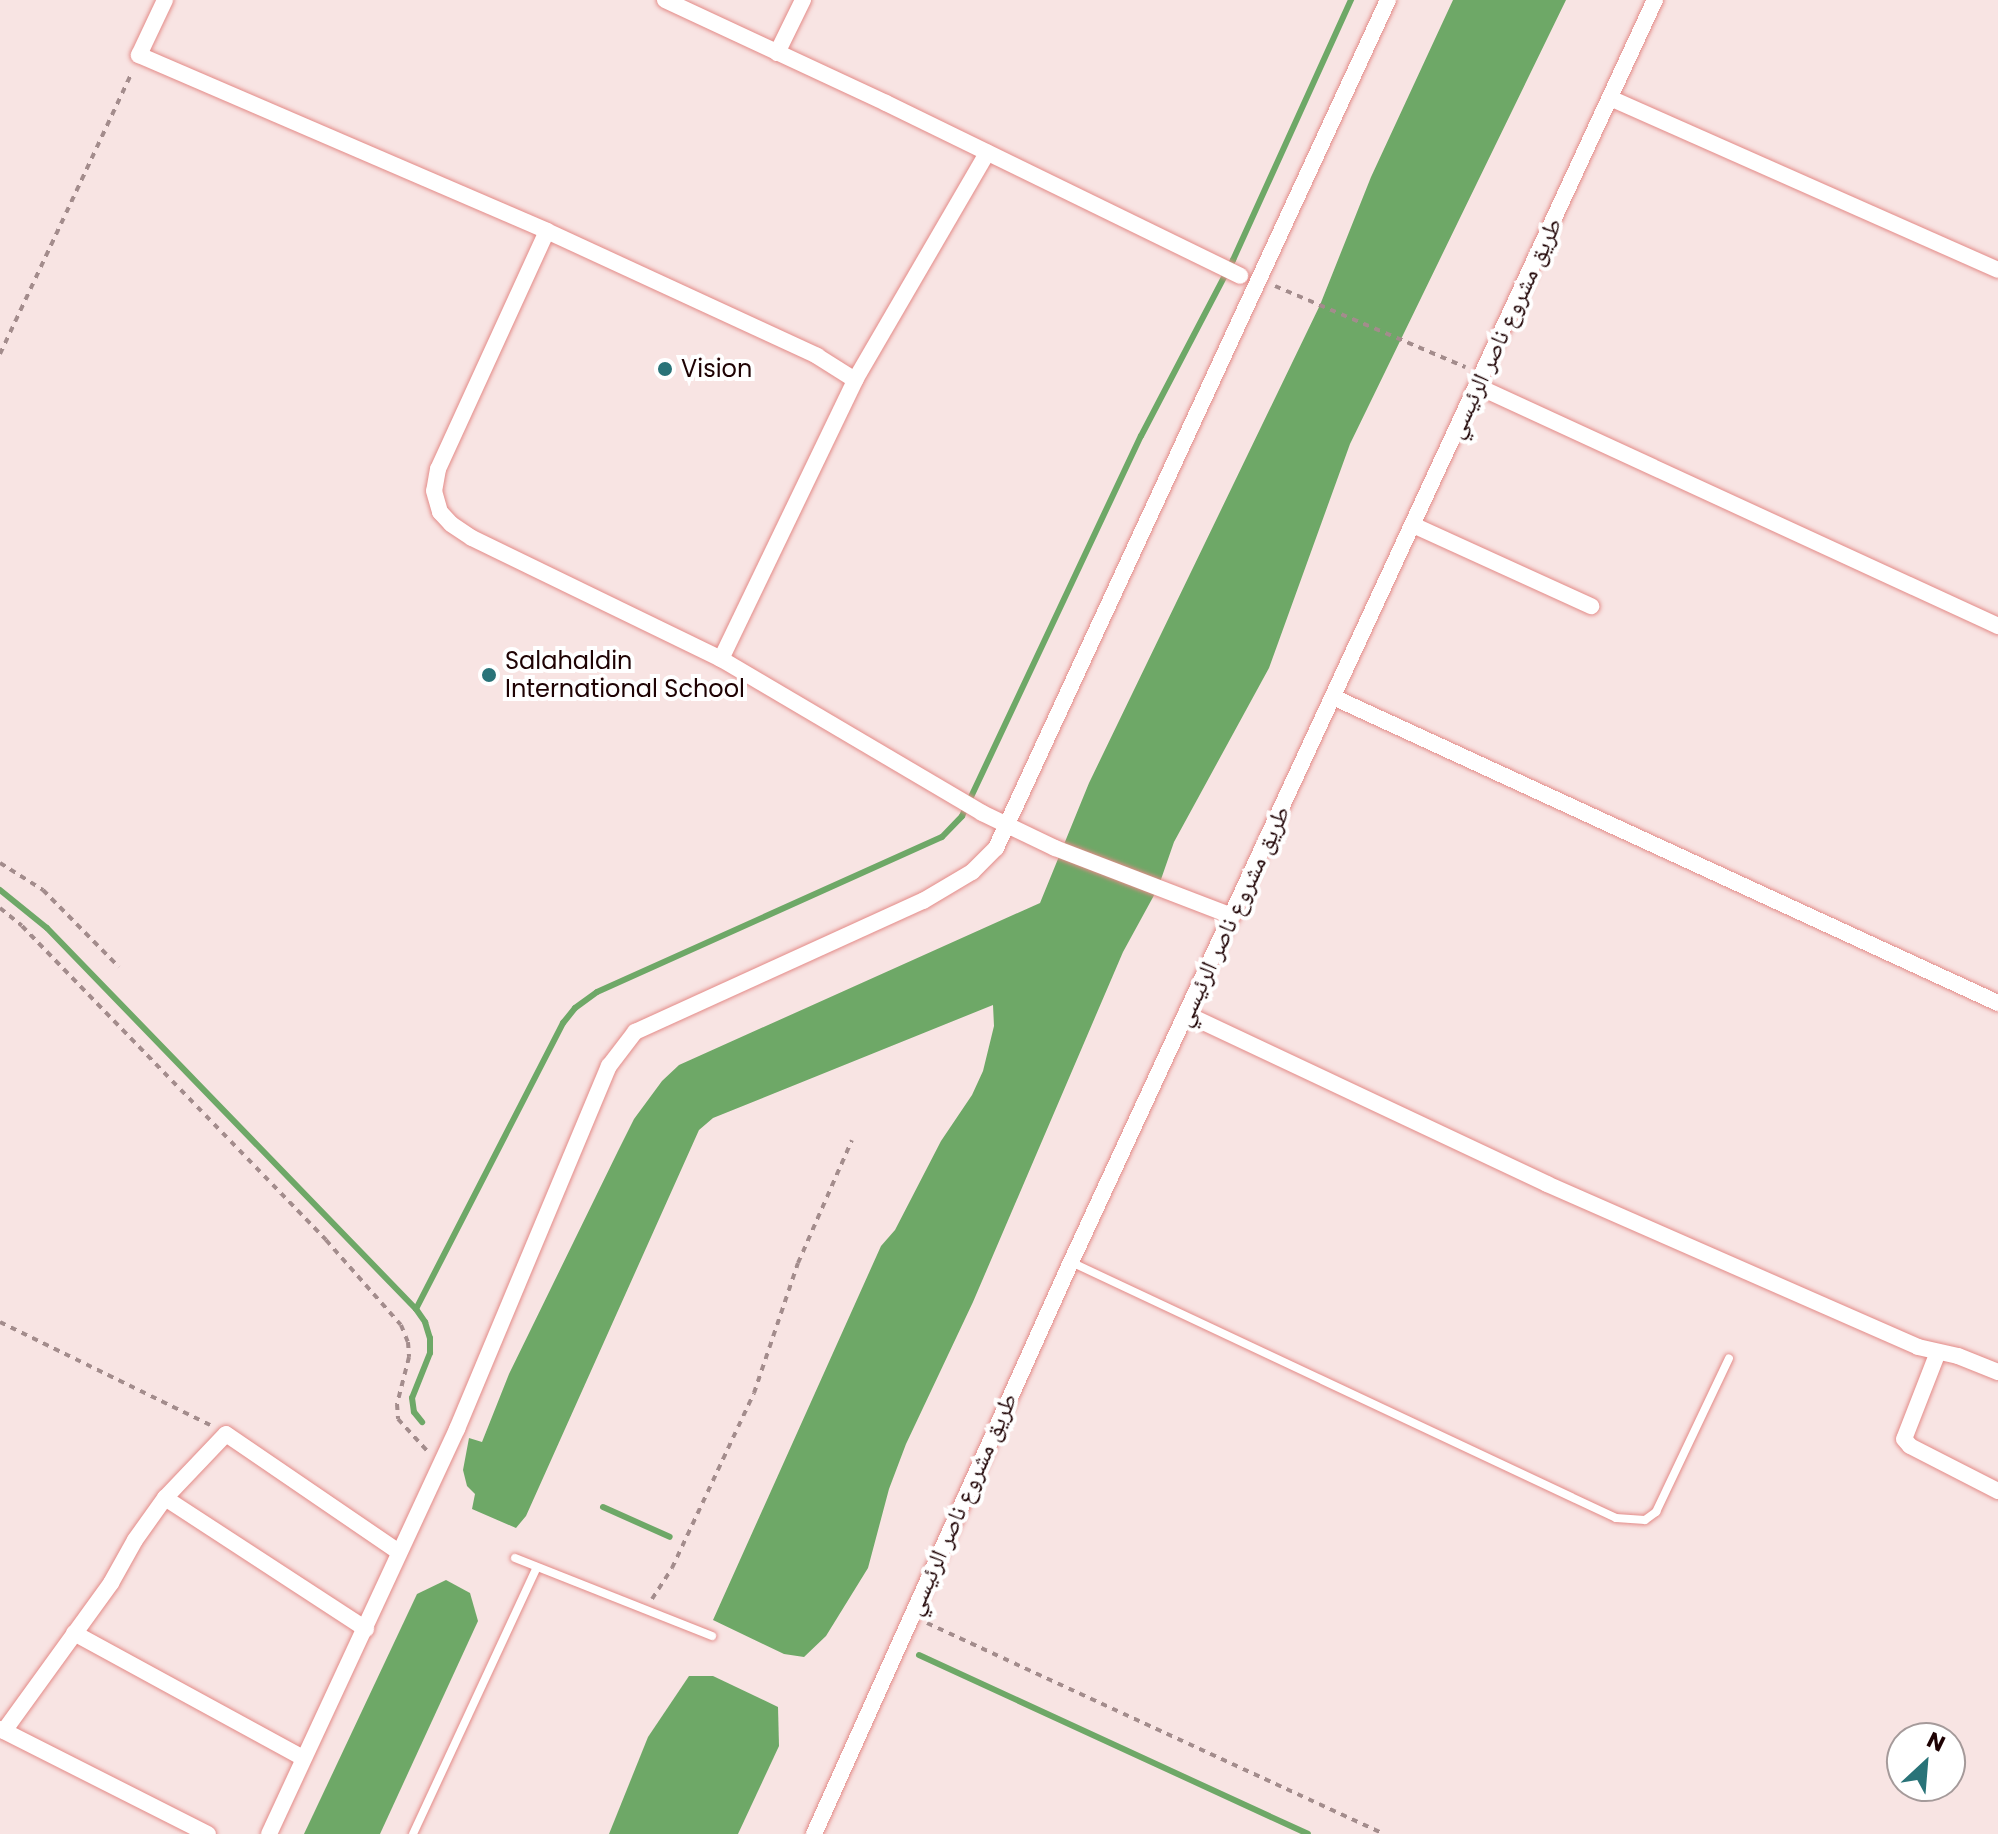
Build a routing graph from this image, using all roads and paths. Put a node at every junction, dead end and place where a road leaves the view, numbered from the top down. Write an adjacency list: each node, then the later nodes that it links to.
1 (165, 0): 7 (street)
2 (665, 0): 6 (street)
3 (803, 0): 6 (street)
4 (1388, 0): 13 (street)
5 (1655, 0): 8 (street, طريق مشروع ناصر الرئيسي)
6 (777, 53): 9 (street)
7 (139, 55): 10 (street); 14 (path)
8 (1610, 98): 11 (street); 16 (street, طريق مشروع ناصر الرئيسي)
9 (987, 153): 12 (street); 15 (street)
10 (547, 231): 15 (street); 20 (street)
11 (1998, 270)
12 (1240, 276)
13 (1259, 281): 16 (path); 22 (street)
14 (0, 354)
15 (855, 380): 20 (street)
16 (1479, 380): 17 (street, طريق مشروع ناصر الرئيسي); 19 (street)
17 (1413, 525): 18 (street); 21 (street, طريق مشروع ناصر الرئيسي)
18 (1591, 606)
19 (1998, 626)
20 (721, 659): 22 (street)
21 (1333, 697): 25 (street, طريق مشروع ناصر الرئيسي); 27 (street)
22 (1008, 825): 25 (street); 36 (street)
23 (0, 863): 26 (path)
24 (0, 908): 36 (path)
25 (1232, 916): 28 (street, طريق مشروع ناصر الرئيسي)
26 (119, 967)
27 (1998, 1003)
28 (1186, 1014): 30 (street, طريق مشروع ناصر الرئيسي); 32 (street)
29 (852, 1140): 42 (path)
30 (1071, 1262): 33 (lane); 43 (street, طريق مشروع ناصر الرئيسي)
31 (0, 1322): 35 (path)
32 (1938, 1352): 34 (street); 37 (street)
33 (1729, 1358)
34 (1998, 1372)
35 (226, 1434): 38 (street); 39 (street)
36 (441, 1463): 39 (street)
37 (1998, 1491)
38 (165, 1498): 44 (street); 45 (street)
39 (399, 1552): 44 (street)
40 (515, 1558): 41 (lane)
41 (537, 1567): 42 (lane); 51 (lane)
42 (643, 1609): 46 (lane)
43 (910, 1616): 52 (street, طريق مشروع ناصر الرئيسي); 53 (path)
44 (366, 1629): 48 (street)
45 (74, 1633): 47 (street); 48 (street)
46 (712, 1636)
47 (2, 1730): 49 (street)
48 (303, 1758): 50 (street)
49 (208, 1834)
50 (269, 1834)
51 (413, 1834)
52 (814, 1834)
53 (1384, 1834)

